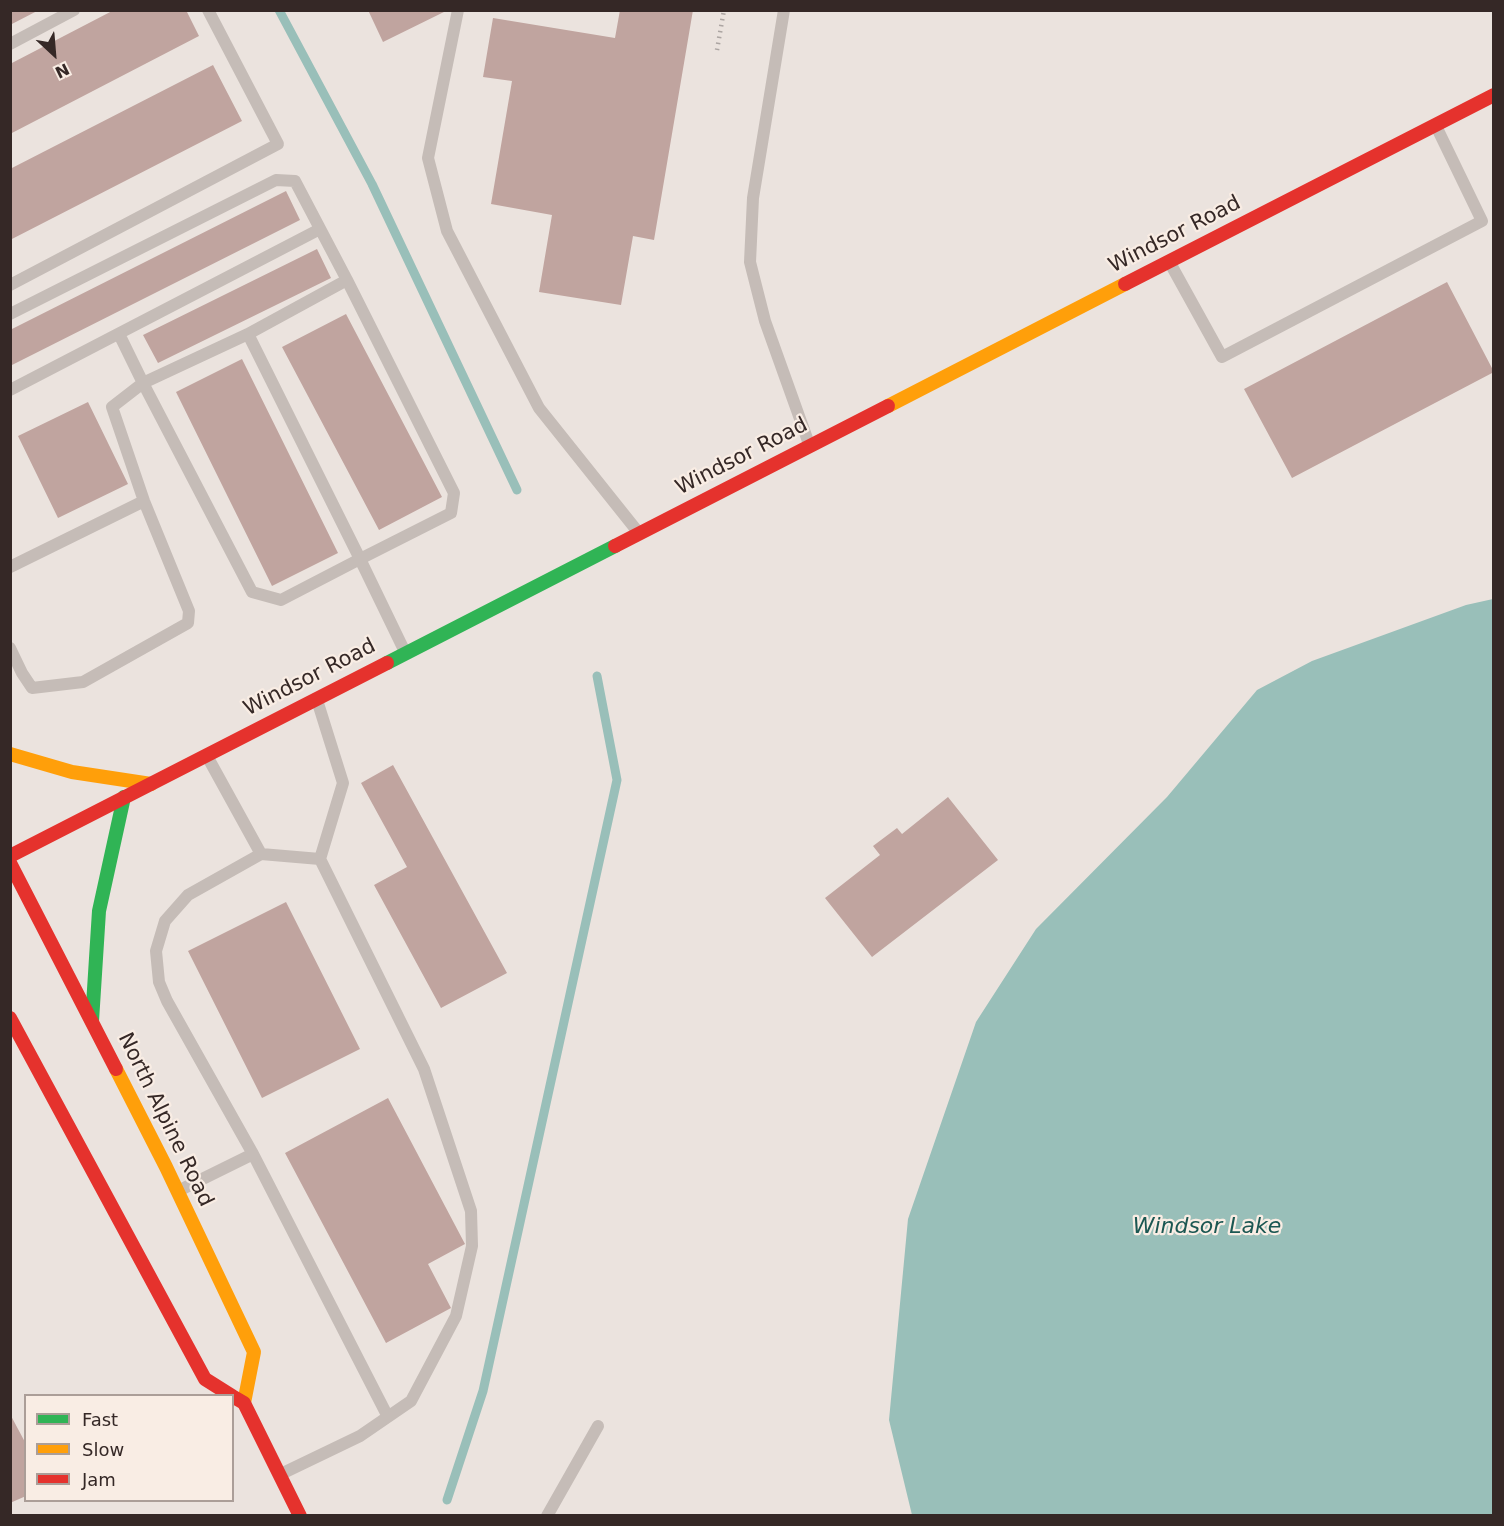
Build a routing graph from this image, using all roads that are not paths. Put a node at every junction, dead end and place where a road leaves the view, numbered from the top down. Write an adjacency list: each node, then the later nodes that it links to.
1 (74, 10): 5 (lane)
2 (208, 10): 11 (lane)
3 (458, 10): 19 (lane)
4 (784, 10): 17 (lane)
5 (10, 44)
6 (1494, 95): 7 (street, Windsor Road)
7 (1436, 125): 9 (street, Windsor Road); 9 (lane)
8 (320, 229): 10 (lane); 12 (lane); 13 (lane)
9 (1169, 261): 17 (street, Windsor Road)
10 (347, 280): 14 (lane); 20 (lane)
11 (10, 285)
12 (10, 314)
13 (119, 334): 15 (lane); 16 (lane)
14 (248, 334): 15 (lane); 20 (lane)
15 (143, 383): 18 (lane); 20 (lane)
16 (10, 390)
17 (809, 446): 19 (street, Windsor Road)
18 (144, 501): 21 (lane); 22 (lane)
19 (638, 533): 23 (street, Windsor Road)
20 (360, 559): 23 (lane)
21 (10, 567)
22 (10, 648)
23 (405, 653): 24 (street, Windsor Road)
24 (317, 699): 26 (street, Windsor Road); 31 (lane)
25 (10, 754): 27 (street)
26 (207, 755): 27 (street, Windsor Road); 29 (lane)
27 (151, 784): 28 (street, Windsor Road)
28 (124, 797): 30 (street, Windsor Road); 34 (street)
29 (261, 854): 31 (lane); 35 (lane)
30 (10, 856)
31 (320, 859): 39 (lane)
32 (10, 863): 34 (street, North Alpine Road)
33 (10, 1018): 37 (street)
34 (92, 1021): 36 (street, North Alpine Road)
35 (253, 1154): 36 (lane); 39 (lane)
36 (178, 1191): 38 (street, North Alpine Road)
37 (229, 1394)
38 (236, 1398): 41 (street)
39 (388, 1417): 41 (lane)
40 (598, 1426): 43 (lane)
41 (280, 1475): 42 (street)
42 (300, 1515)
43 (547, 1515)

